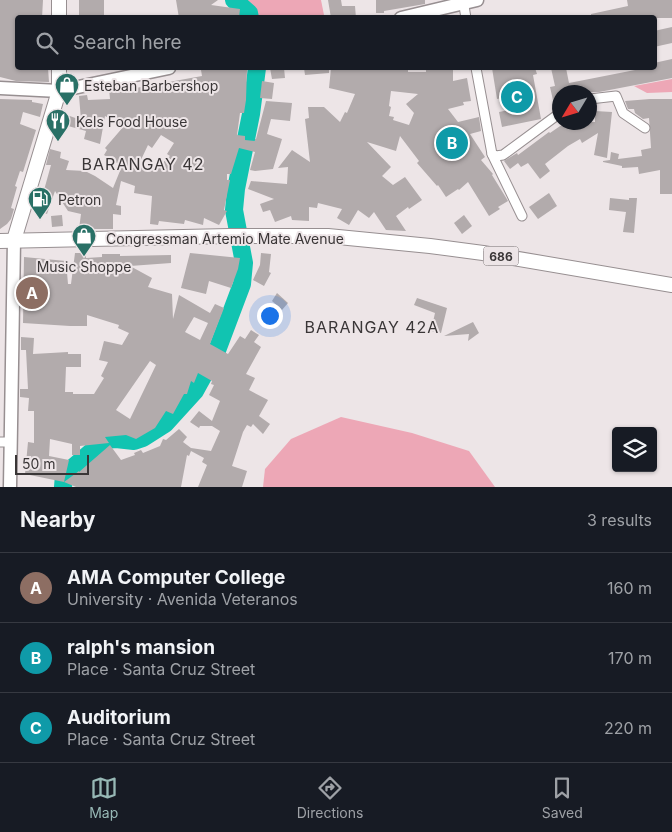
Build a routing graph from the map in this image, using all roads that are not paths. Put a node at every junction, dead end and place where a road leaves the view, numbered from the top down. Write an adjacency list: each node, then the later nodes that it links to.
1 (59, 0): 3 (main road)
2 (468, 1): 4 (main road); 5 (street)
3 (59, 15)
4 (413, 15)
5 (466, 15)
6 (59, 70): 10 (main road)
7 (159, 70): 10 (main road)
8 (476, 70): 14 (street)
9 (0, 88): 10 (main road)
10 (59, 91): 16 (main road)
11 (597, 98): 13 (street)
12 (552, 120): 14 (street)
13 (645, 128)
14 (492, 154): 15 (street)
15 (522, 216)
16 (5, 240): 17 (main road, Congressman Artemio Mate Avenue / 686); 18 (main road)
17 (672, 285)
18 (6, 442): 19 (main road)
19 (10, 487)

